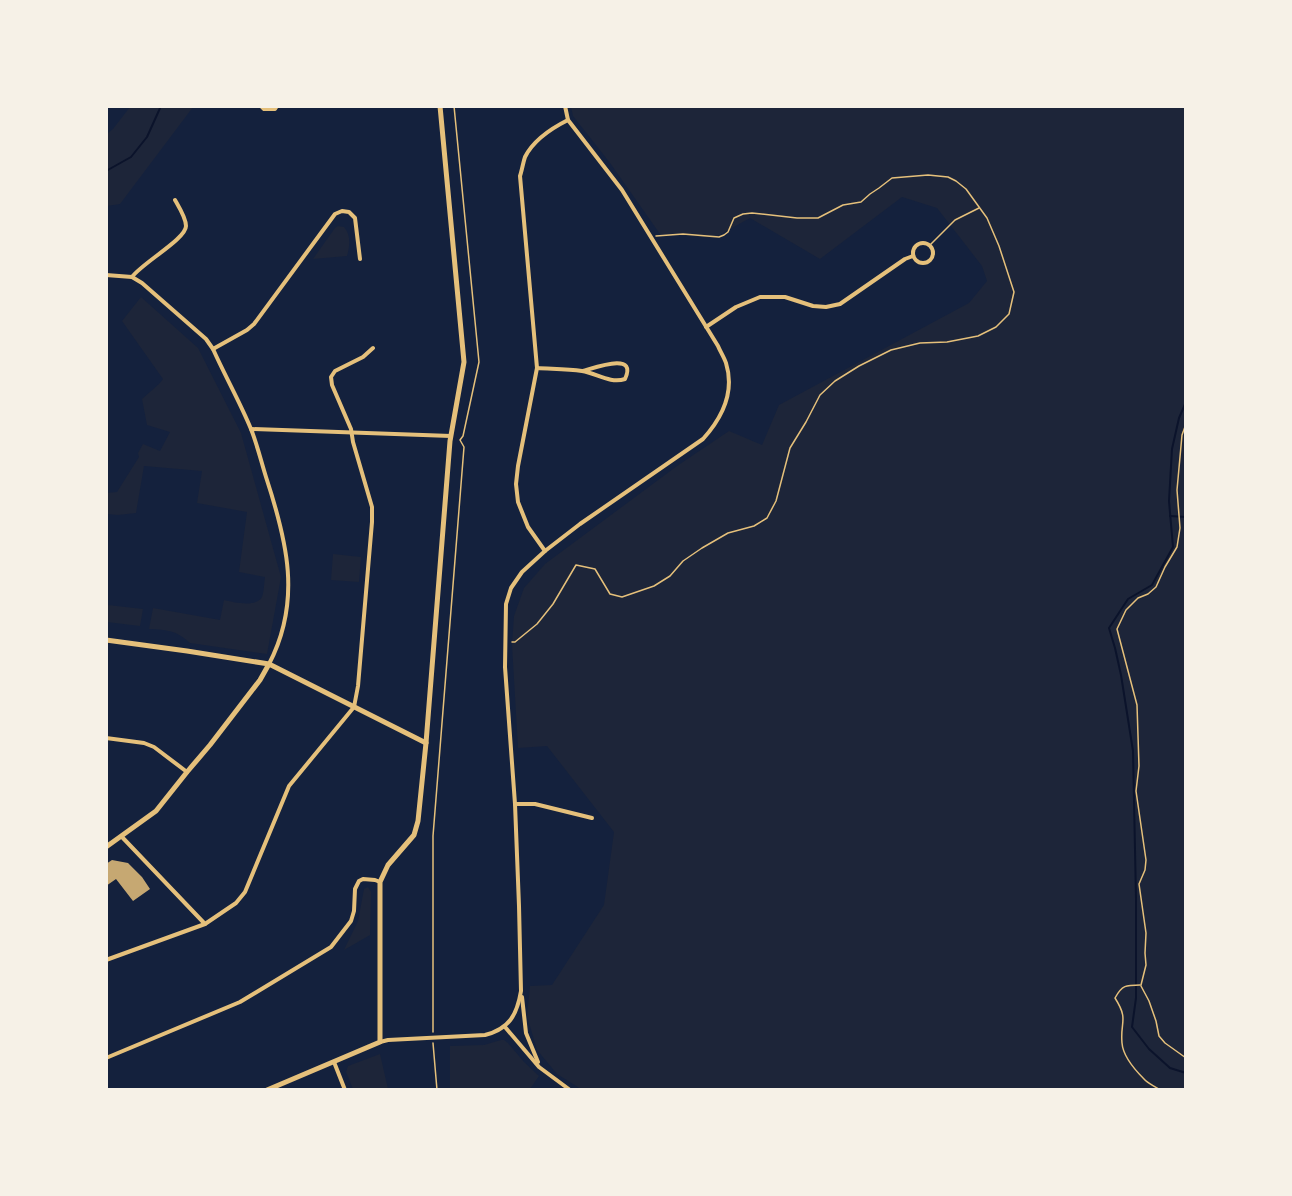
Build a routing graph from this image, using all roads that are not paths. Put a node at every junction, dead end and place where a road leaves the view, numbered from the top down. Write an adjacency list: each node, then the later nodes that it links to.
1 (261, 106): 2 (street)
2 (277, 106)
3 (440, 106): 18 (street)
4 (565, 106): 5 (street)
5 (568, 120): 11 (street); 14 (street)
6 (175, 200): 10 (street)
7 (913, 256): 7 (street); 11 (street)
8 (360, 259): 13 (street)
9 (106, 275): 10 (street)
10 (132, 277): 13 (street)
11 (706, 327): 19 (street)
12 (373, 348): 17 (street)
13 (213, 349): 16 (street)
14 (537, 369): 15 (street); 19 (street)
15 (583, 371): 15 (street)
16 (251, 429): 17 (street); 21 (street)
17 (352, 432): 18 (street); 22 (street)
18 (451, 436): 24 (street)
19 (545, 551): 26 (street)
20 (106, 640): 21 (street)
21 (269, 664): 22 (street); 25 (street)
22 (354, 707): 24 (street); 31 (street)
23 (106, 738): 25 (street)
24 (426, 743): 30 (street)
25 (187, 772): 28 (street)
26 (515, 804): 27 (street); 33 (street)
27 (592, 818)
28 (122, 837): 29 (street); 31 (street)
29 (106, 847)
30 (380, 882): 35 (street); 36 (street)
31 (205, 924): 32 (street)
32 (106, 960)
33 (521, 991): 34 (street); 38 (street)
34 (505, 1027): 35 (street); 38 (street)
35 (380, 1042): 37 (street)
36 (106, 1058)
37 (333, 1062): 39 (street); 40 (street)
38 (539, 1067): 41 (street)
39 (267, 1089)
40 (345, 1089)
41 (570, 1089)

